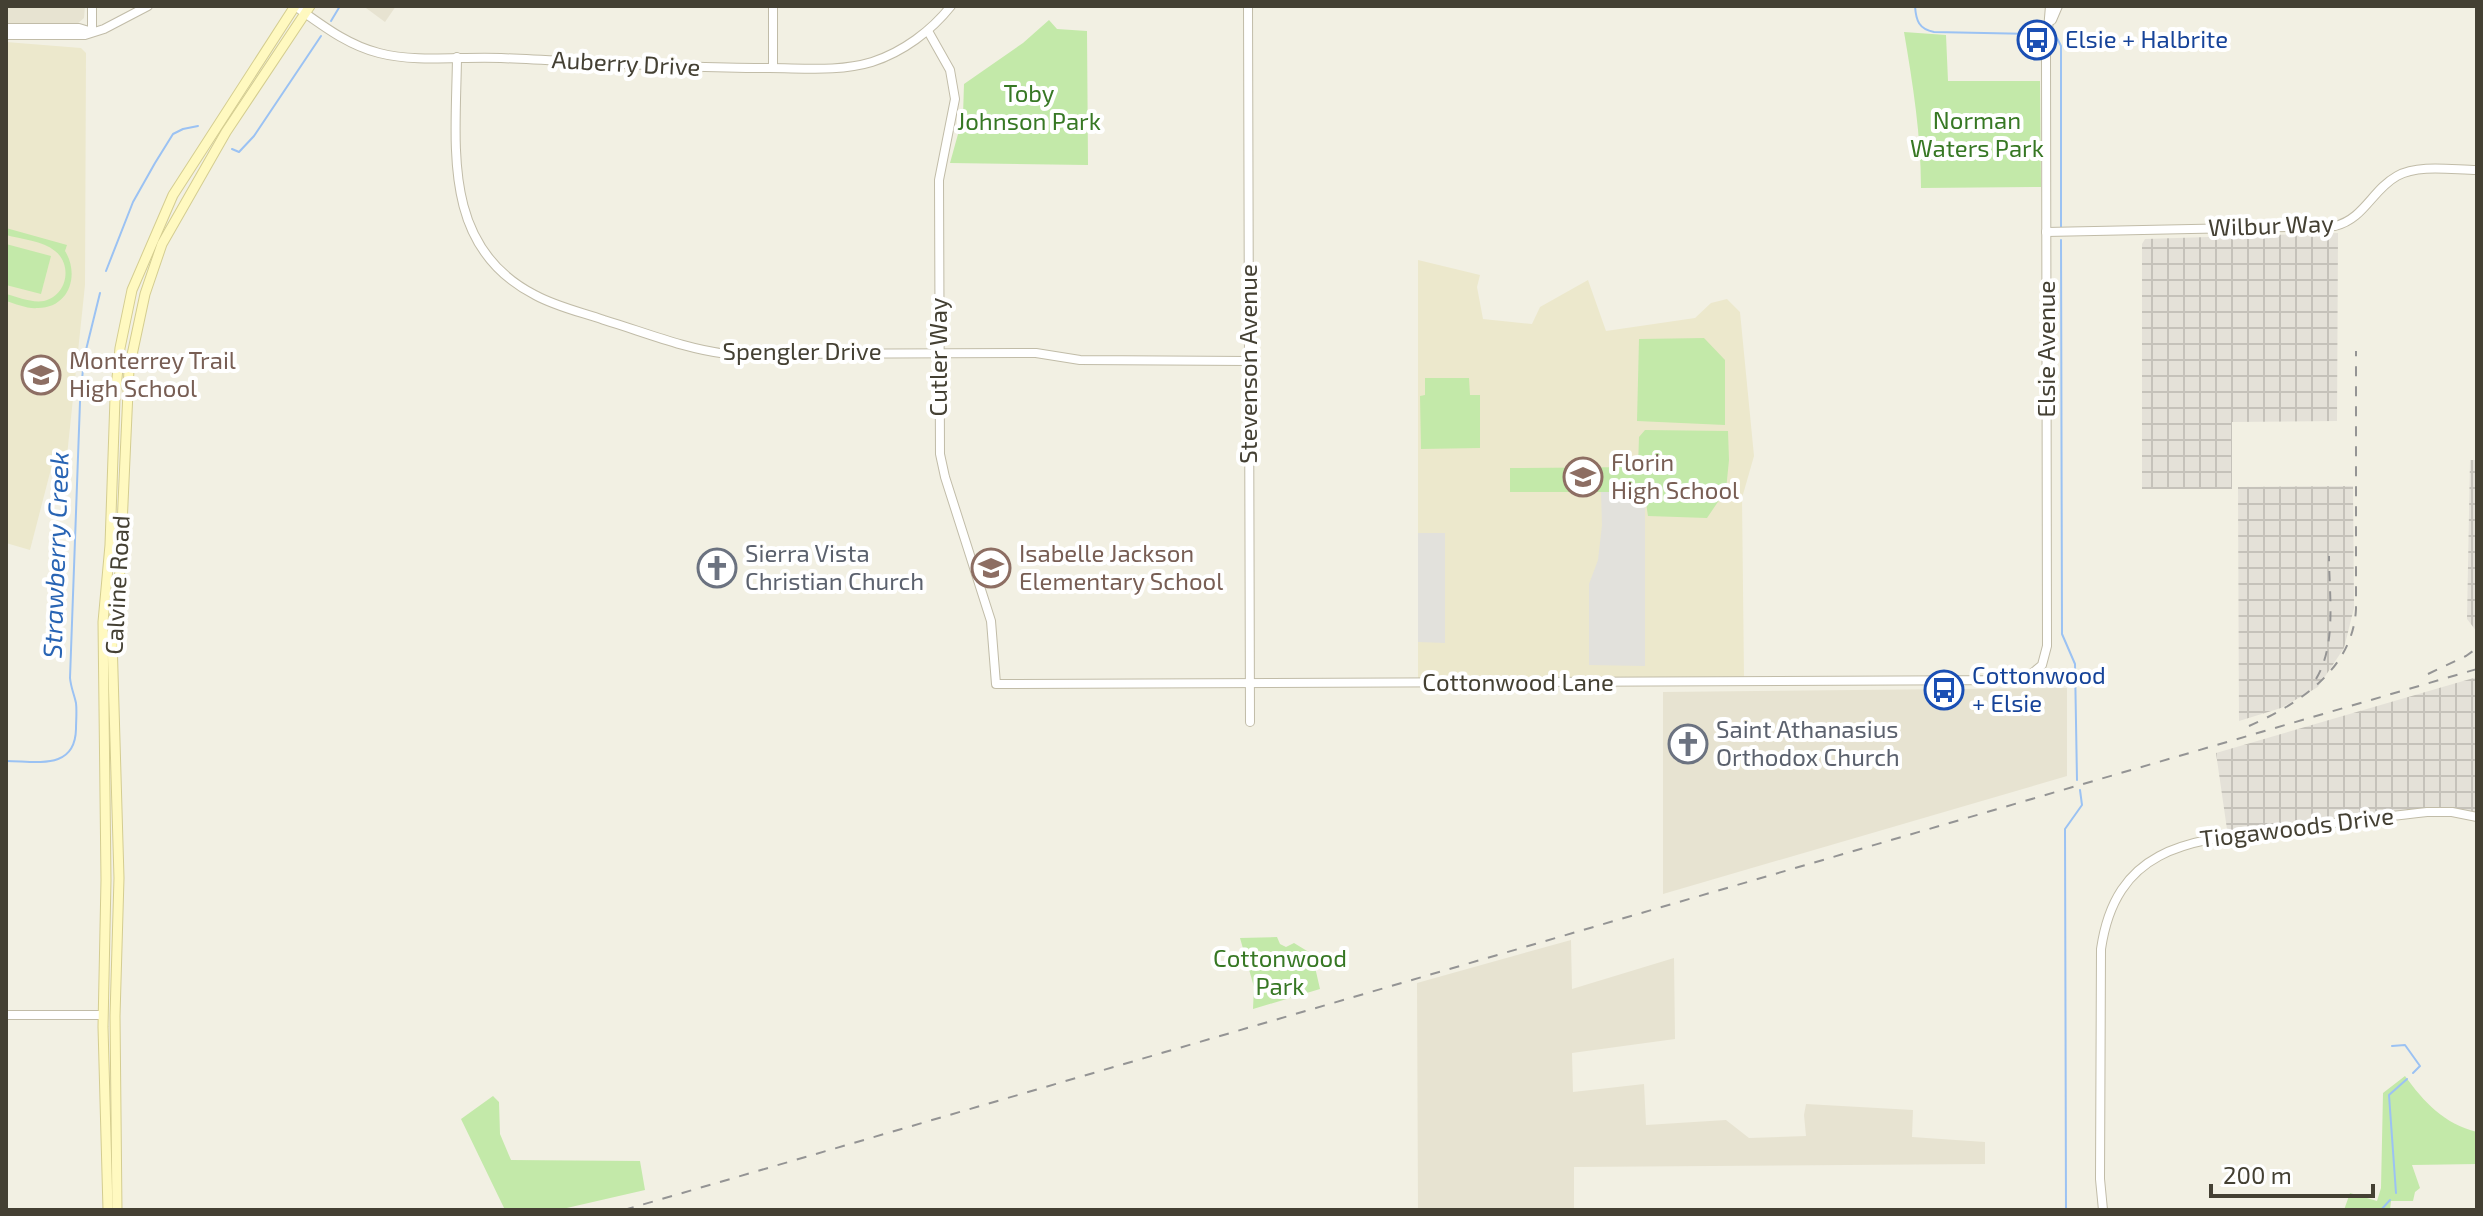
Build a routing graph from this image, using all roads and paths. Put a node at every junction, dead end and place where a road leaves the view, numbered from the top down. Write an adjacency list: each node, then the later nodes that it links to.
1 (92, 6): 13 (street)
2 (148, 6): 13 (street)
3 (295, 6): 9 (street, Auberry Drive); 21 (main road, Calvine Road)
4 (773, 6): 16 (street)
5 (951, 6): 12 (street, Auberry Drive)
6 (1248, 6): 20 (street, Stevenson Avenue)
7 (2050, 6): 10 (street, Elsie Avenue)
8 (2058, 6): 10 (street, Elsie Avenue)
9 (307, 9): 15 (street, Auberry Drive); 25 (main road, Calvine Road)
10 (2050, 24): 18 (street, Elsie Avenue)
11 (6, 28): 13 (street)
12 (928, 31): 16 (street, Auberry Drive); 19 (street, Cutler Way)
13 (92, 32): 14 (street)
14 (6, 35)
15 (457, 57): 16 (street, Auberry Drive); 19 (street, Spengler Drive)
16 (773, 68)
17 (2477, 170): 18 (street, Wilbur Way)
18 (2046, 232): 22 (street, Elsie Avenue)
19 (939, 353): 20 (street, Spengler Drive); 24 (street, Cutler Way)
20 (1249, 361): 23 (street, Stevenson Avenue)
21 (103, 638): 25 (main road); 26 (main road, Calvine Road)
22 (2037, 671): 23 (street, Cottonwood Lane)
23 (1250, 683): 24 (street, Cottonwood Lane); 27 (street, Stevenson Avenue)
24 (996, 684)
25 (115, 689): 28 (main road, Calvine Road)
26 (104, 690): 28 (main road); 31 (main road, Calvine Road)
27 (1250, 722)
28 (116, 750): 33 (main road, Calvine Road)
29 (2477, 817): 34 (street, Tiogawoods Drive)
30 (6, 1015): 31 (street)
31 (103, 1015): 32 (main road, Calvine Road)
32 (108, 1210)
33 (117, 1210)
34 (2103, 1210)

